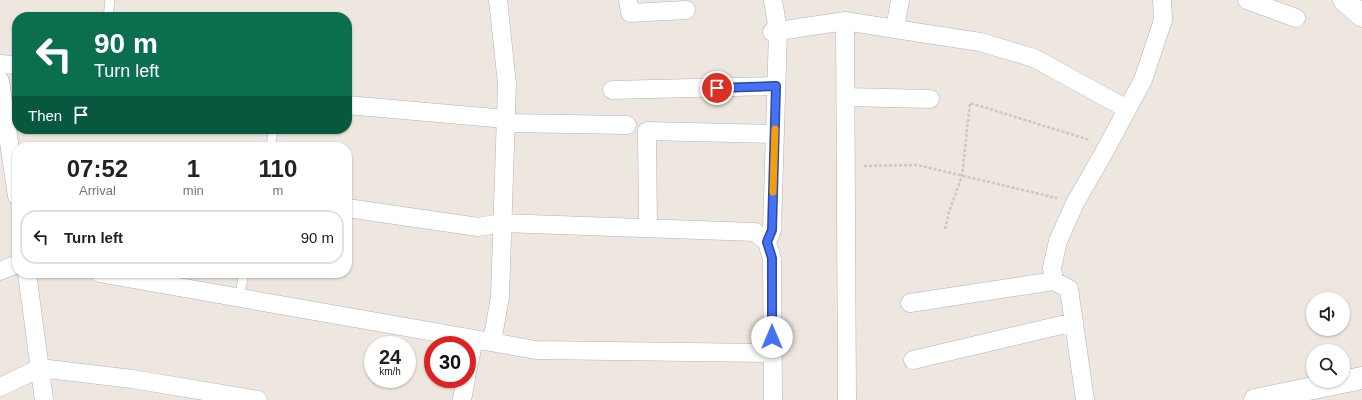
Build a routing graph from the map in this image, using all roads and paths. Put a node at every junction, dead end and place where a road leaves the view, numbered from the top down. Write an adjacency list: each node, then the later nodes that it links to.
1 (110, 0): 10 (lane)
2 (498, 0): 25 (street)
3 (628, 0): 9 (street)
4 (773, 0): 15 (street)
5 (900, 0): 14 (street)
6 (1162, 0): 24 (street)
7 (1247, 0): 12 (street)
8 (1344, 0): 11 (street)
9 (686, 10)
10 (109, 12)
11 (1362, 16)
12 (1296, 18)
13 (845, 20): 14 (street); 15 (street); 21 (street)
14 (894, 29): 24 (street)
15 (775, 31): 19 (street)
16 (0, 64): 17 (street)
17 (12, 65)
18 (0, 81): 30 (street)
19 (776, 86): 20 (street); 27 (street)
20 (612, 90)
21 (846, 97): 22 (street); 29 (street)
22 (930, 98)
23 (352, 106): 25 (street)
24 (1127, 109): 28 (street)
25 (506, 121): 26 (street); 35 (street)
26 (627, 125)
27 (775, 134): 36 (street); 38 (street)
28 (1108, 146): 31 (path); 33 (street)
29 (846, 166): 31 (path); 61 (street)
30 (7, 173): 32 (street)
31 (962, 176): 33 (path); 37 (path)
32 (12, 184)
33 (1075, 203): 44 (street)
34 (352, 209): 35 (street)
35 (502, 223): 36 (street); 50 (street)
36 (648, 228): 38 (street)
37 (945, 229)
38 (767, 242): 51 (street)
39 (12, 266): 40 (street)
40 (0, 271)
41 (28, 278): 53 (street)
42 (127, 278): 45 (street)
43 (243, 278): 45 (lane)
44 (1054, 282): 46 (street); 47 (street)
45 (239, 298): 48 (street)
46 (910, 303)
47 (1074, 322): 52 (street); 62 (street)
48 (457, 336)
49 (476, 339): 50 (street)
50 (492, 342): 51 (street)
51 (772, 353): 60 (street)
52 (913, 360)
53 (40, 368): 55 (street); 57 (street); 58 (street)
54 (1362, 378): 63 (street)
55 (0, 387)
56 (464, 388): 59 (street)
57 (44, 400)
58 (258, 400)
59 (462, 400)
60 (773, 400)
61 (847, 400)
62 (1085, 400)
63 (1255, 400)

